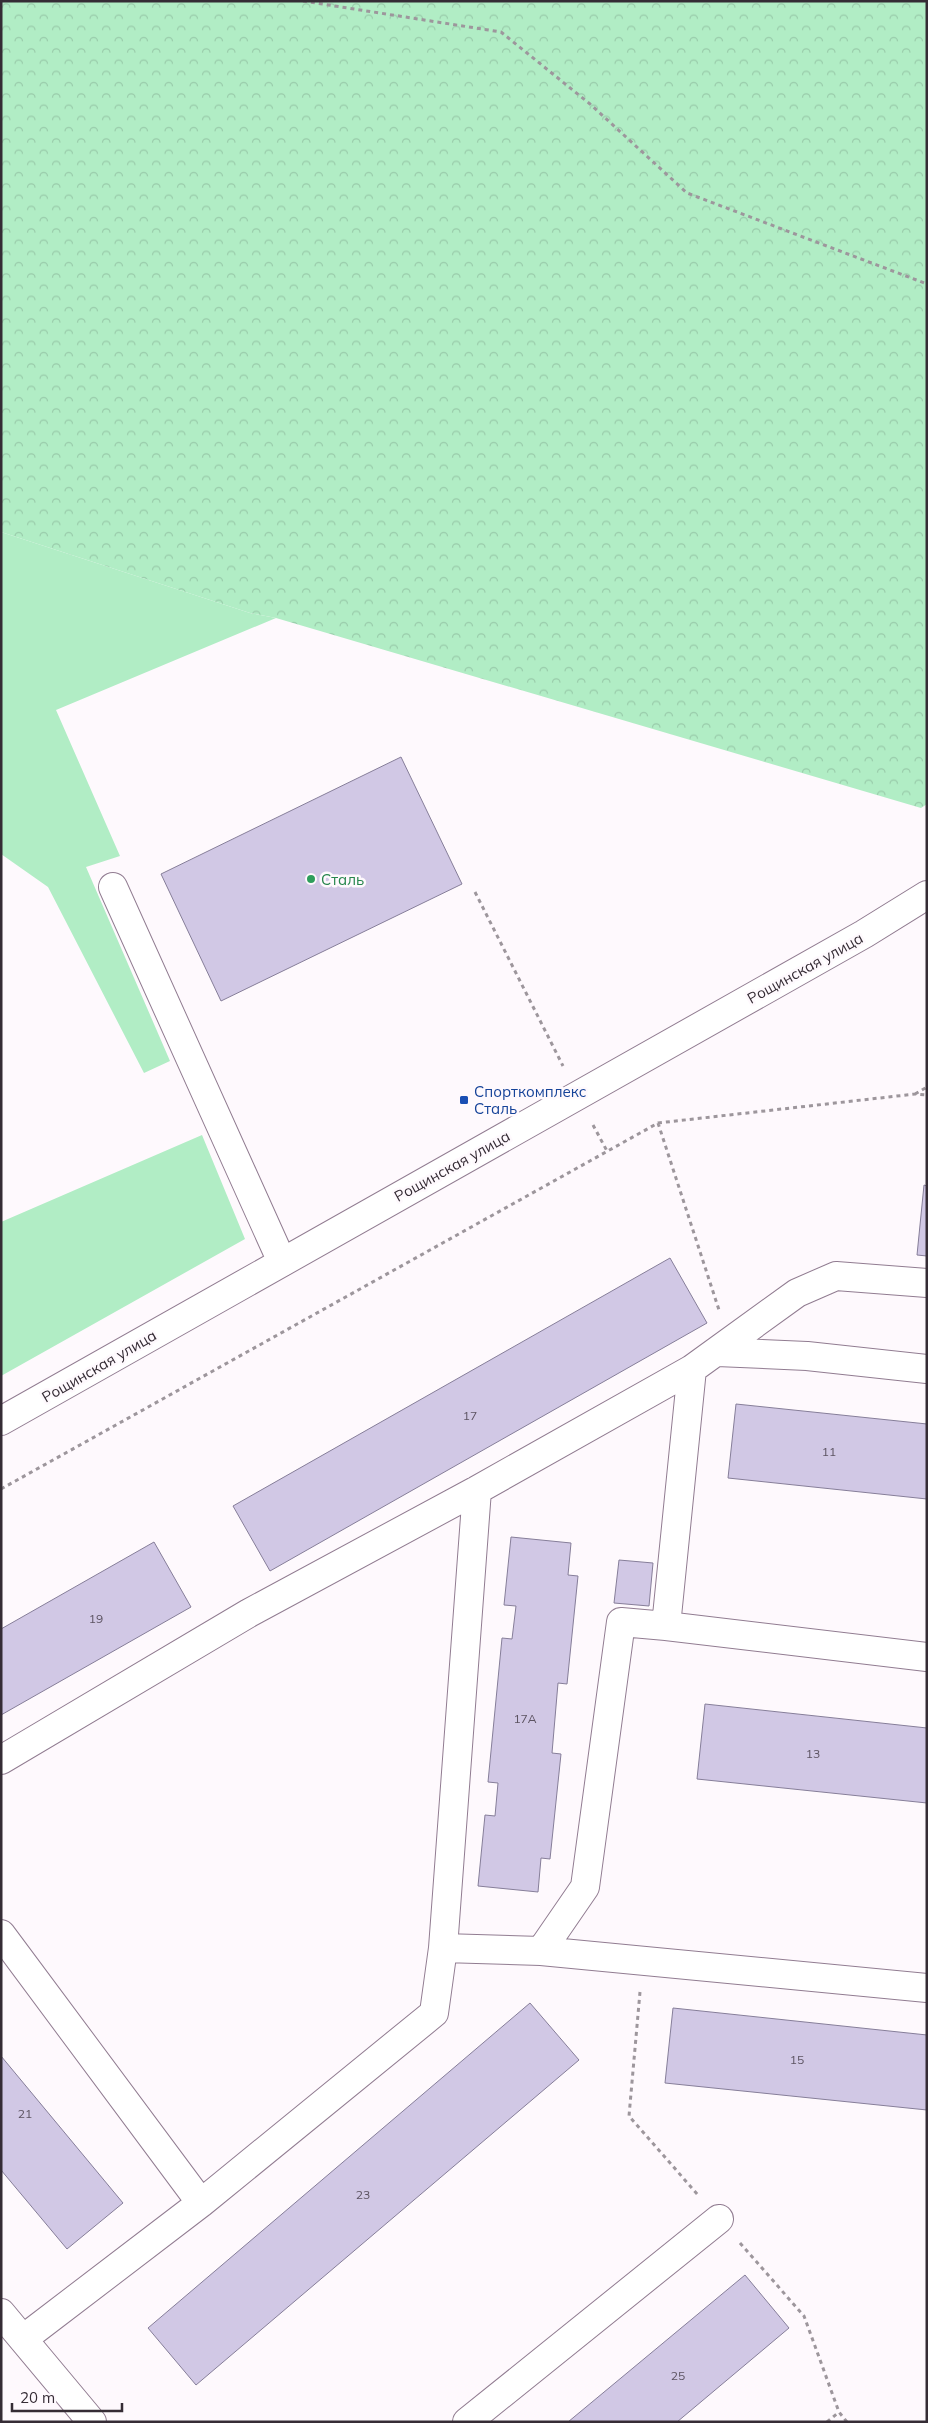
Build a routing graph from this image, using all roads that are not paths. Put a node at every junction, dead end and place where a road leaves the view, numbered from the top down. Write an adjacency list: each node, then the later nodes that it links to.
1 (112, 887): 3 (main road)
2 (927, 895): 3 (main road, Рощинская улица)
3 (282, 1262): 8 (main road, Рощинская улица)
4 (927, 1283): 5 (main road)
5 (723, 1348): 6 (main road); 7 (main road)
6 (692, 1368): 9 (main road); 10 (main road)
7 (927, 1369)
8 (1, 1421)
9 (477, 1490): 12 (main road); 14 (main road)
10 (666, 1626): 11 (main road); 15 (main road)
11 (927, 1657)
12 (1, 1760)
13 (1, 1934): 17 (main road)
14 (443, 1948): 15 (main road); 17 (main road)
15 (541, 1951): 16 (main road)
16 (927, 1988)
17 (201, 2203): 20 (main road)
18 (719, 2219): 22 (main road)
19 (1, 2313): 20 (main road)
20 (23, 2338): 21 (main road)
21 (92, 2422)
22 (467, 2422)

